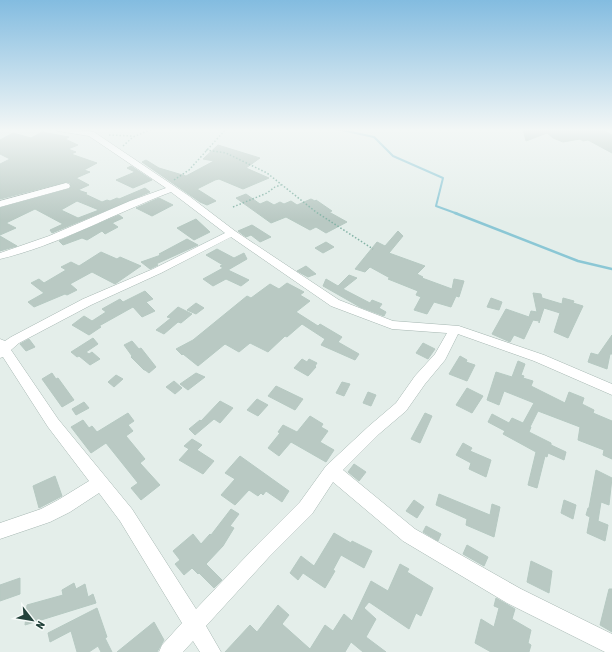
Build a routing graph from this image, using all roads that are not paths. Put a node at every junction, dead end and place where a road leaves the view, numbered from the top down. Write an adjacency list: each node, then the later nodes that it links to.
1 (130, 159): 3 (street)
2 (66, 186): 4 (street)
3 (169, 187): 5 (street); 6 (street)
4 (0, 204)
5 (232, 233): 7 (street); 8 (street)
6 (0, 256)
7 (455, 329): 9 (street); 10 (street)
8 (1, 348): 11 (street)
9 (612, 390)
10 (332, 471): 13 (street); 14 (street)
11 (100, 483): 12 (street); 13 (street)
12 (0, 531)
13 (195, 624): 15 (street); 16 (street)
14 (612, 645)
15 (168, 652)
16 (211, 652)

